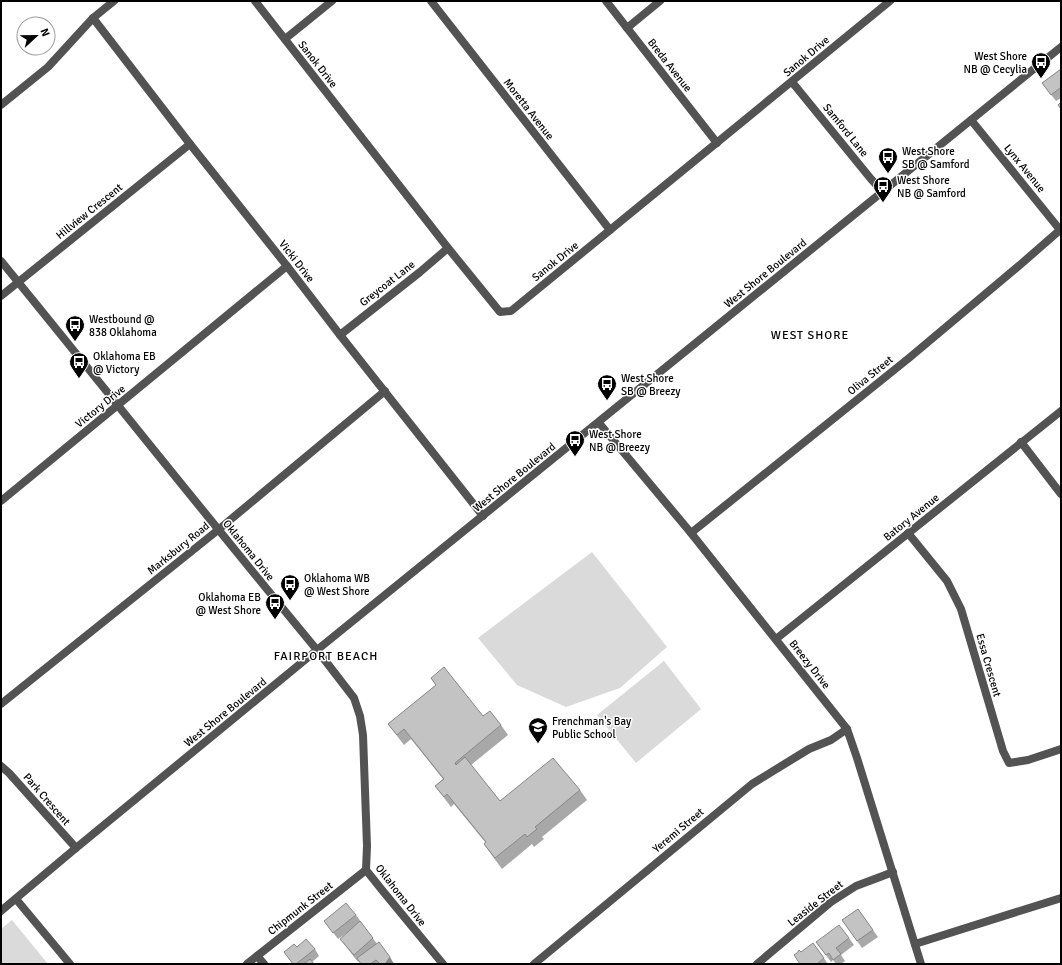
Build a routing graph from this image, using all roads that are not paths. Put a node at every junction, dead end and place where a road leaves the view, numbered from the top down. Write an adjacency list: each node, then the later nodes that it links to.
1 (114, 1): 8 (street)
2 (255, 1): 10 (street, Sanok Drive)
3 (332, 1): 10 (street, Sanok Drive)
4 (431, 1): 18 (street, Moretta Avenue)
5 (606, 1): 9 (street, Breda Avenue)
6 (660, 1): 9 (street)
7 (890, 1): 12 (street, Sanok Drive)
8 (93, 18): 13 (street); 16 (street, Vicki Drive)
9 (627, 28): 15 (street, Breda Avenue)
10 (285, 39): 20 (street, Sanok Drive)
11 (1061, 47): 14 (street, West Shore Boulevard)
12 (792, 82): 15 (street, Sanok Drive); 17 (street, Samford Lane)
13 (1, 105)
14 (971, 120): 17 (street, West Shore Boulevard); 19 (street, Lynx Avenue)
15 (717, 143): 18 (street, Sanok Drive)
16 (190, 144): 22 (street, Vicki Drive); 23 (street, Hillview Crescent)
17 (883, 192): 29 (street, West Shore Boulevard)
18 (610, 230): 20 (street, Sanok Drive)
19 (1061, 230): 35 (street, Oliva Street)
20 (448, 248): 25 (street, Greycoat Lane)
21 (1, 261): 23 (street, Oklahoma Drive)
22 (287, 266): 25 (street, Vicki Drive); 27 (street, Victory Drive)
23 (18, 282): 24 (street, Hillview Crescent); 27 (street, Oklahoma Drive)
24 (1, 296)
25 (340, 335): 26 (street, Vicki Drive)
26 (385, 391): 33 (street, Vicki Drive); 34 (street, Marksbury Road)
27 (117, 405): 32 (street, Victory Drive); 34 (street, Oklahoma Drive)
28 (1061, 411): 30 (street, Batory Avenue)
29 (599, 423): 33 (street, West Shore Boulevard); 35 (street, Breezy Drive)
30 (1021, 442): 31 (street); 36 (street, Batory Avenue)
31 (1061, 494)
32 (1, 501)
33 (483, 516): 38 (street, West Shore Boulevard)
34 (218, 530): 38 (street, Oklahoma Drive); 39 (street, Marksbury Road)
35 (690, 533): 37 (street, Breezy Drive)
36 (908, 533): 37 (street, Batory Avenue); 41 (street, Essa Crescent)
37 (776, 639): 40 (street, Breezy Drive)
38 (318, 650): 43 (street, West Shore Boulevard); 44 (street, Oklahoma Drive)
39 (1, 704)
40 (847, 730): 45 (street, Breezy Drive); 55 (street, Yeremi Street)
41 (1061, 749)
42 (1, 766): 43 (street, Park Crescent)
43 (76, 848): 47 (street, West Shore Boulevard)
44 (366, 870): 50 (street, Chipmunk Street); 54 (street, Oklahoma Drive)
45 (893, 872): 49 (street, Breezy Drive); 56 (street, Leaside Street)
46 (1061, 898): 49 (street)
47 (16, 899): 48 (street, West Shore Boulevard); 51 (street)
48 (1, 911)
49 (915, 944): 57 (street, Breezy Drive)
50 (257, 956): 52 (street, Chipmunk Street); 53 (street)
51 (70, 964)
52 (247, 964)
53 (264, 964)
54 (443, 964)
55 (534, 964)
56 (757, 964)
57 (921, 964)

